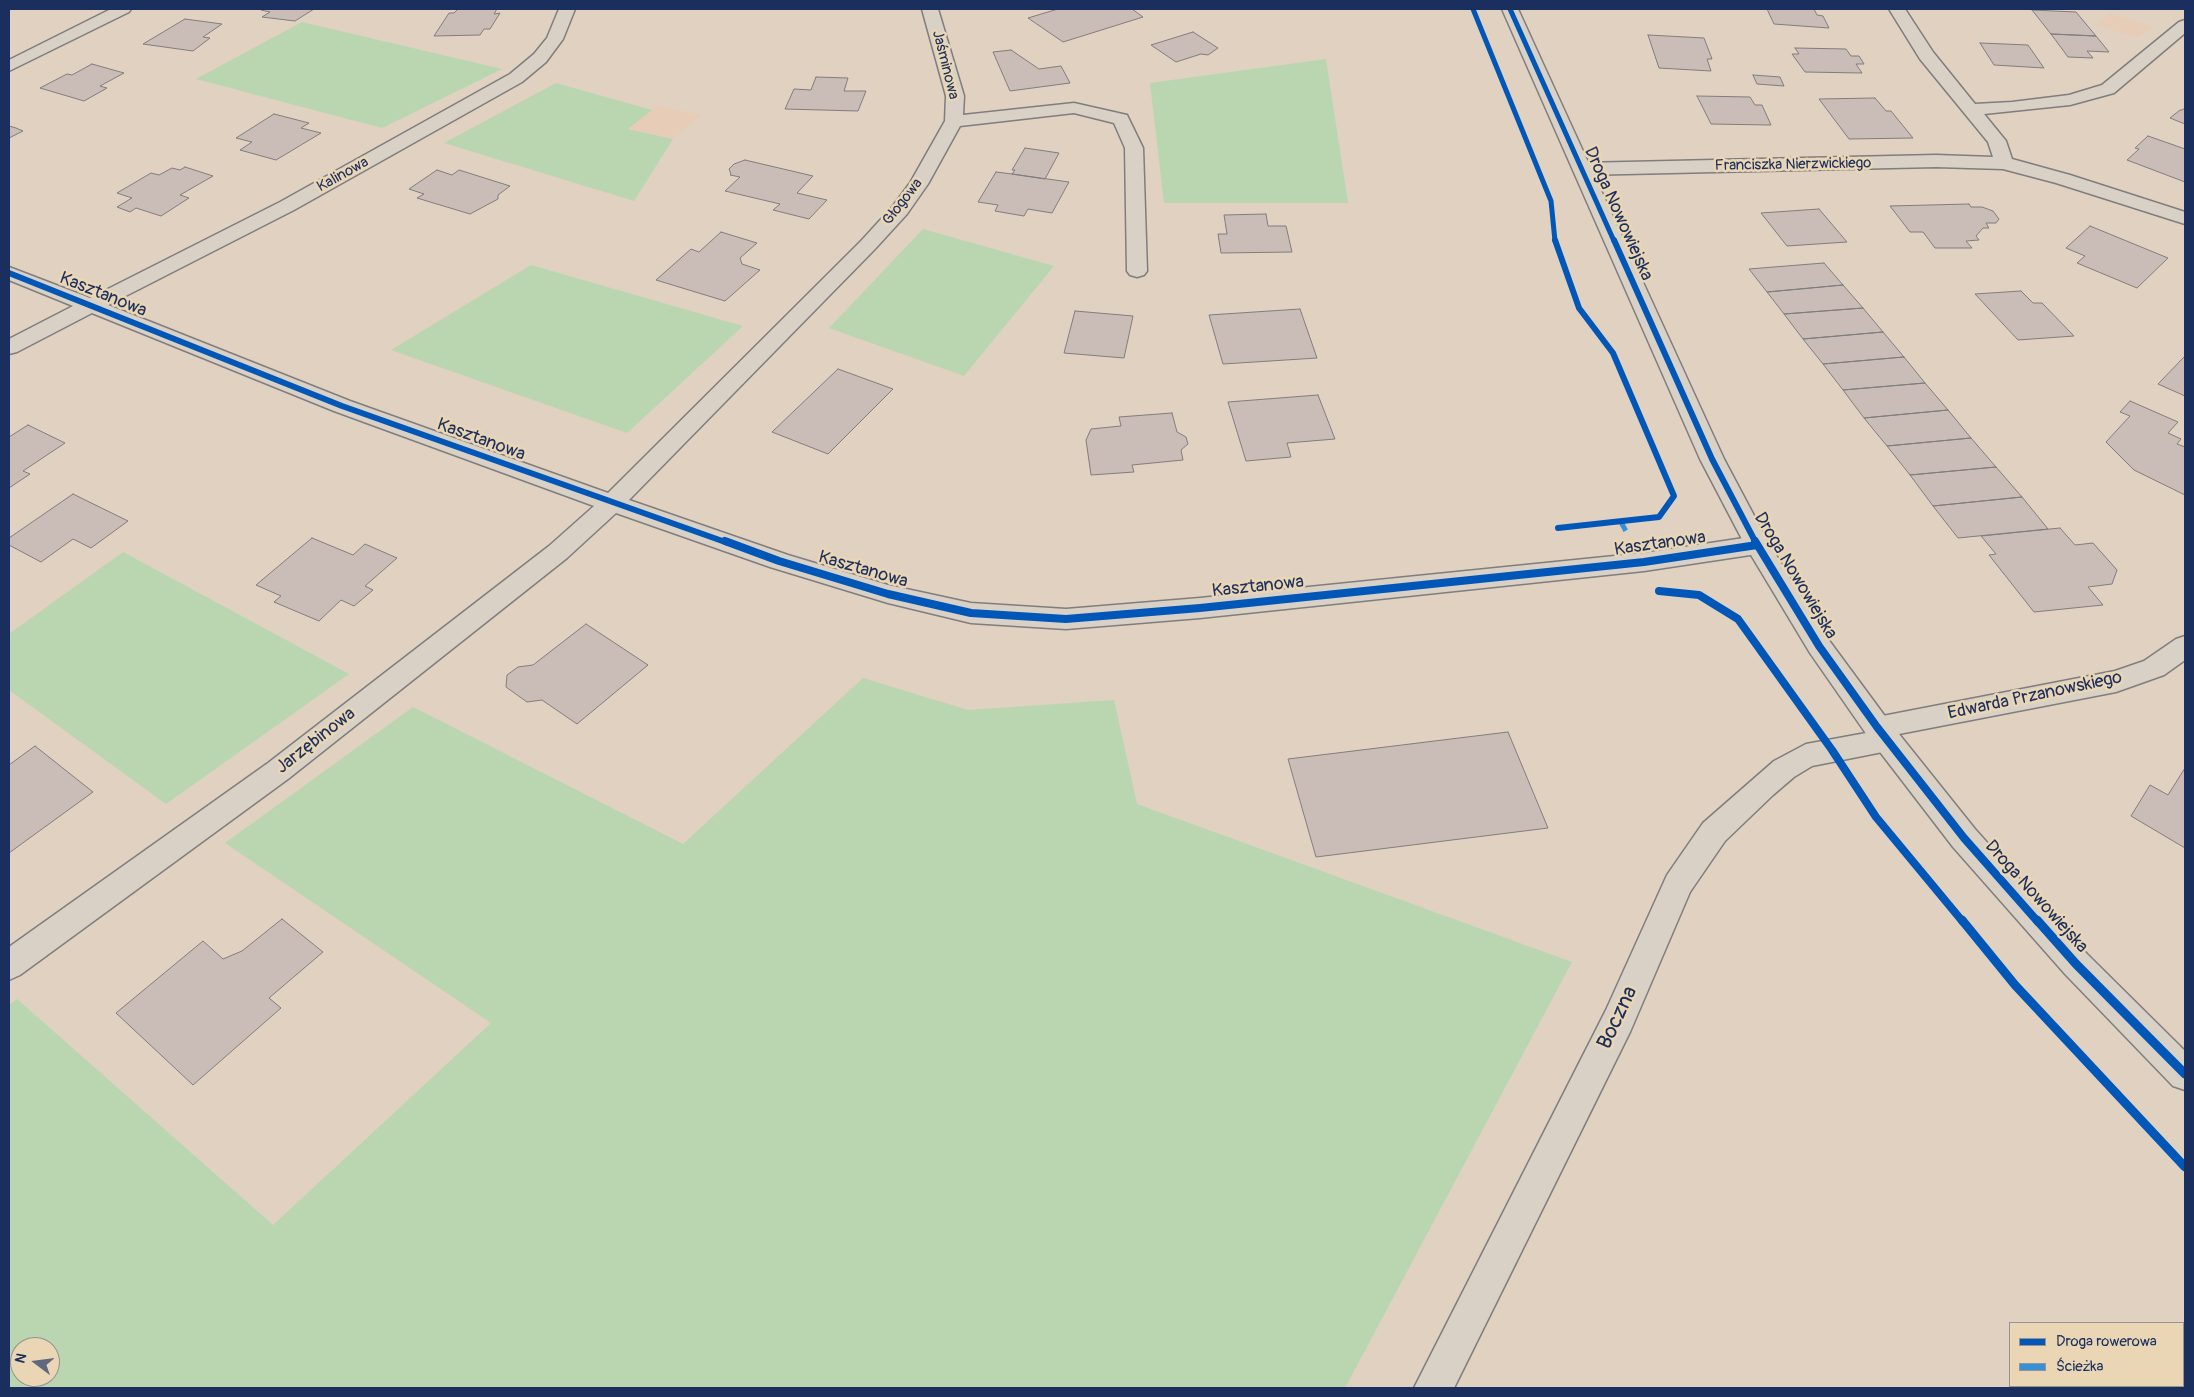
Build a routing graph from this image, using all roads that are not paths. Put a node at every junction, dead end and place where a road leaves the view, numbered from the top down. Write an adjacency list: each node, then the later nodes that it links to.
1 (123, 9): 7 (street)
2 (567, 9): 15 (street, Kalinowa)
3 (930, 9): 9 (street, Jaśminowa)
4 (1510, 9): 11 (street, Droga Nowowiejska)
5 (1897, 9): 8 (street)
6 (2185, 25): 8 (street)
7 (9, 66)
8 (1971, 109): 10 (street)
9 (954, 121): 13 (street); 17 (street, Głogowa)
10 (2004, 163): 11 (street, Franciszka Nierzwickiego); 12 (street, Franciszka Nierzwickiego)
11 (1582, 169): 18 (street, Droga Nowowiejska)
12 (2185, 218)
13 (1137, 271)
14 (9, 273): 15 (street, Kasztanowa)
15 (88, 306): 16 (street, Kalinowa); 17 (street, Kasztanowa)
16 (9, 347)
17 (612, 504): 18 (street, Kasztanowa); 21 (street, Jarzębinowa)
18 (1757, 546): 20 (street, Droga Nowowiejska)
19 (2185, 646): 20 (street, Edwarda Przanowskiego)
20 (1883, 734): 22 (street, Droga Nowowiejska); 23 (street, Boczna)
21 (9, 965)
22 (2185, 1074)
23 (1434, 1388)

